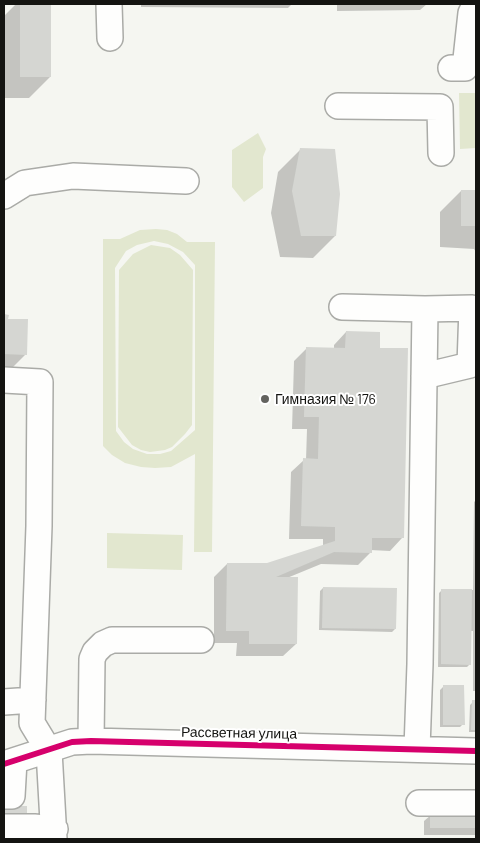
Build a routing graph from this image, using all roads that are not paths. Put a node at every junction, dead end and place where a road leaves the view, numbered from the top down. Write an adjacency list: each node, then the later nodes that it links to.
1 (109, 4): 3 (street)
2 (476, 4): 4 (street)
3 (110, 38)
4 (451, 68)
5 (338, 106): 6 (street)
6 (441, 154)
7 (186, 181): 8 (street)
8 (4, 196)
9 (342, 307): 10 (street)
10 (425, 309): 11 (street); 11 (street)
11 (424, 376): 17 (street)
12 (4, 380): 14 (street)
13 (201, 640): 16 (street)
14 (33, 700): 15 (street); 18 (street)
15 (4, 702)
16 (91, 741): 17 (street, Рассветная улица); 18 (street, Рассветная улица)
17 (417, 749): 19 (street, Рассветная улица)
18 (49, 751): 20 (street, Рассветная улица); 25 (street)
19 (476, 751)
20 (9, 762): 21 (street)
21 (4, 796)
22 (419, 803): 23 (street)
23 (476, 803)
24 (4, 827): 25 (street)
25 (54, 834)

